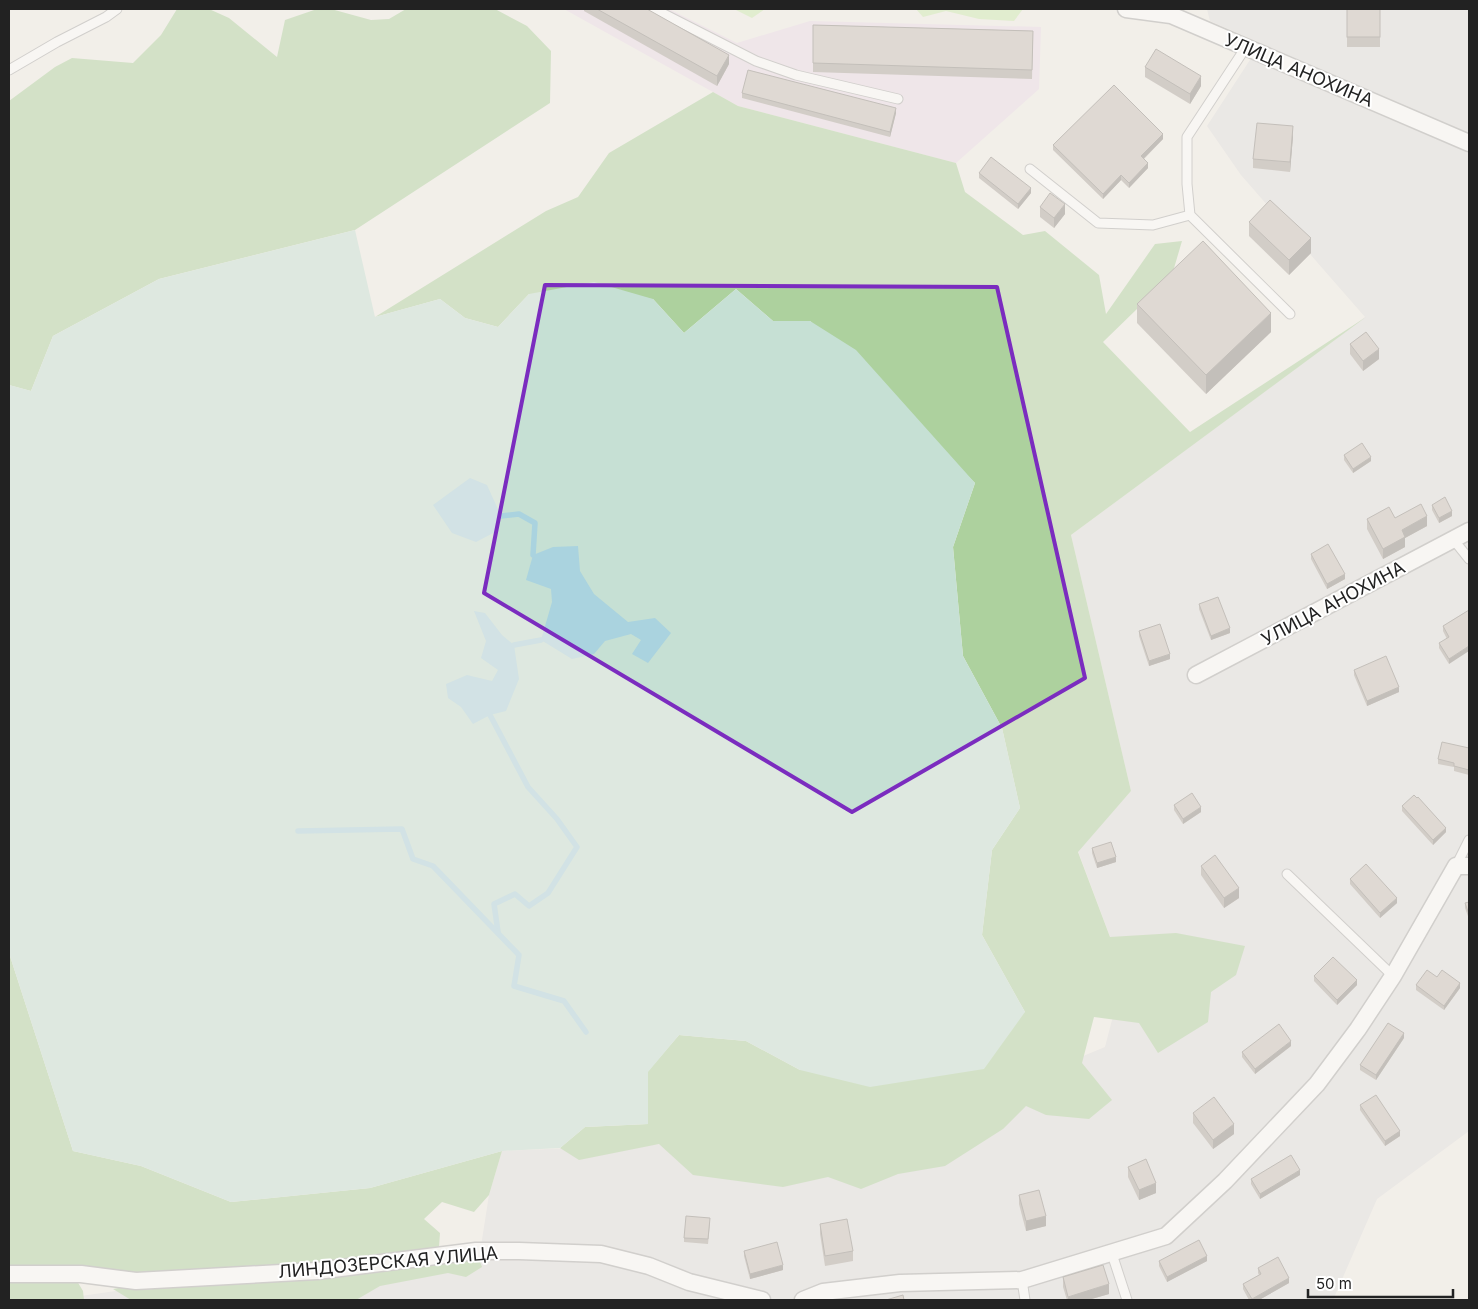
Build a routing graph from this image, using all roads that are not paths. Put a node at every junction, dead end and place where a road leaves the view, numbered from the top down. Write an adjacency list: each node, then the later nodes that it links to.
1 (117, 9): 5 (lane)
2 (654, 9): 6 (lane)
3 (1126, 9): 4 (street, УЛИЦА АНОХИНА)
4 (1246, 47): 7 (street, УЛИЦА АНОХИНА); 9 (lane)
5 (9, 70)
6 (898, 99)
7 (1469, 144)
8 (1030, 169): 9 (lane)
9 (1190, 215): 10 (lane)
10 (1290, 314)
11 (1469, 531): 12 (street, УЛИЦА АНОХИНА)
12 (1453, 539): 13 (lane); 14 (street, УЛИЦА АНОХИНА)
13 (1469, 559)
14 (1196, 674)
15 (1469, 840): 16 (lane)
16 (1463, 866): 18 (street)
17 (1287, 874): 18 (lane)
18 (1393, 976): 19 (street)
19 (1112, 1254): 21 (street); 25 (lane)
20 (9, 1274): 22 (street, ЛИНДОЗЕРСКАЯ УЛИЦА)
21 (1022, 1280): 23 (street); 24 (lane)
22 (762, 1300)
23 (802, 1300)
24 (1025, 1300)
25 (1127, 1300)

